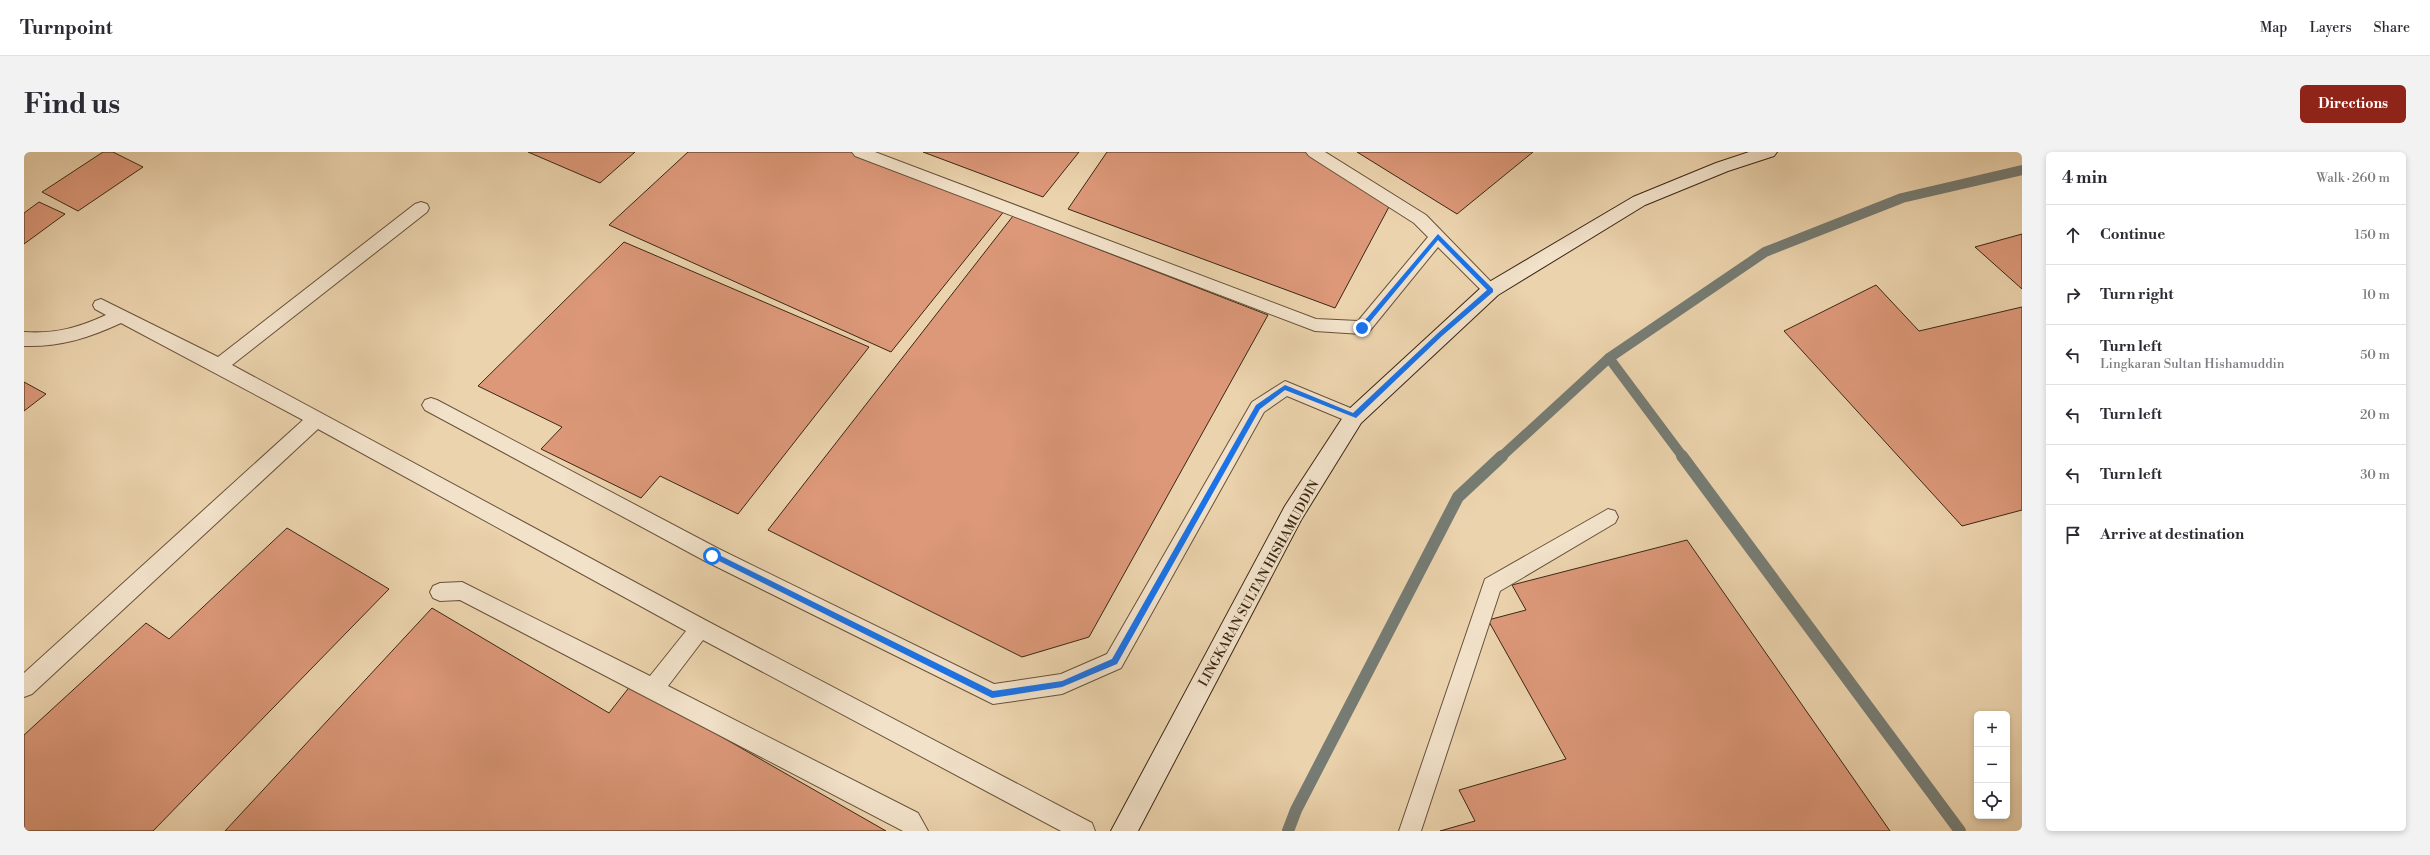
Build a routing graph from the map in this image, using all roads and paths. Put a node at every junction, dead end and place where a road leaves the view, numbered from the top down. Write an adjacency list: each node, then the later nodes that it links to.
1 (860, 152): 5 (lane)
2 (1314, 152): 5 (lane)
3 (1768, 152): 6 (street, LINGKARAN SULTAN HISHAMUDDIN)
4 (421, 208): 10 (lane)
5 (1438, 236): 6 (lane)
6 (1491, 290): 12 (street, LINGKARAN SULTAN HISHAMUDDIN)
7 (101, 305): 8 (lane)
8 (121, 316): 9 (lane); 10 (lane)
9 (24, 339)
10 (219, 366): 13 (lane)
11 (431, 405): 12 (lane)
12 (1354, 416): 21 (street, LINGKARAN SULTAN HISHAMUDDIN)
13 (316, 419): 16 (lane); 17 (lane)
14 (1608, 517): 22 (lane)
15 (440, 592): 18 (lane)
16 (700, 628): 18 (lane); 20 (lane)
17 (24, 687)
18 (653, 689): 19 (lane)
19 (918, 831)
20 (1084, 831)
21 (1124, 831)
22 (1410, 831)

